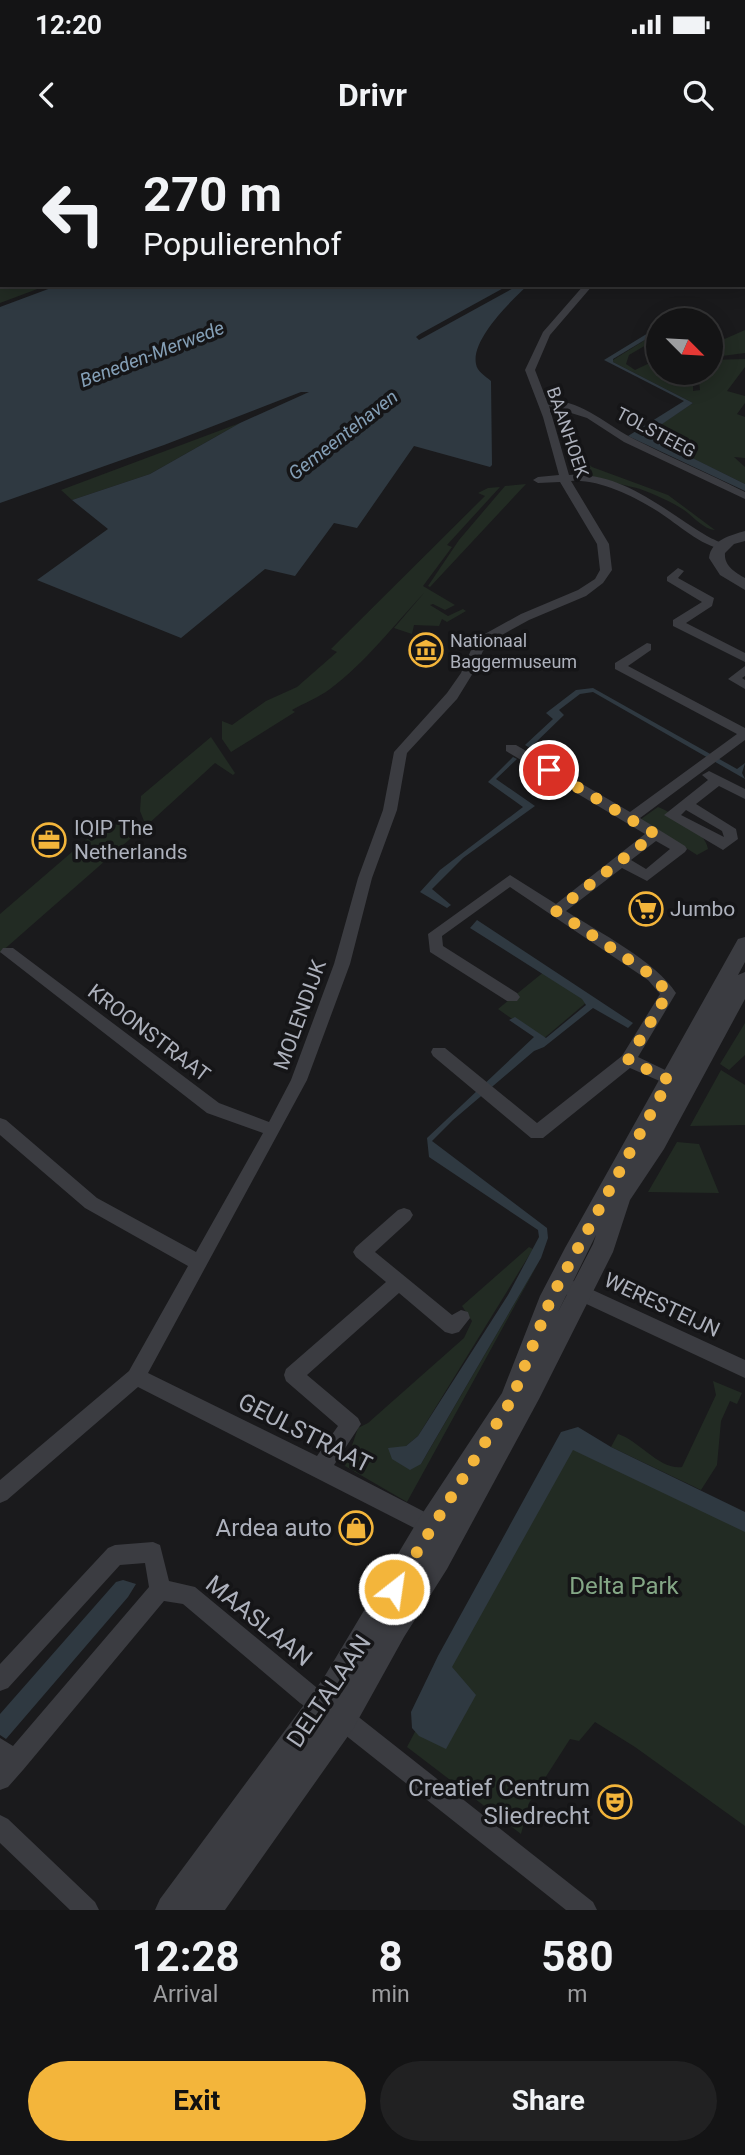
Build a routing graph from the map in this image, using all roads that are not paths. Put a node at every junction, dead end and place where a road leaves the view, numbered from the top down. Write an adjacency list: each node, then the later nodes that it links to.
1 (587, 287): 3 (street, BAANHOEK)
2 (550, 403): 5 (street, TOLSTEEG)
3 (565, 478): 4 (street); 8 (street); 9 (street, BAANHOEK)
4 (538, 480)
5 (745, 496)
6 (745, 536): 8 (street)
7 (745, 542): 8 (street)
8 (722, 550): 11 (street); 12 (street)
9 (607, 557): 35 (street, MOLENDIJK)
10 (678, 571): 14 (street)
11 (745, 577)
12 (745, 585)
13 (648, 647): 17 (street)
14 (745, 657)
15 (745, 670): 16 (street)
16 (745, 685)
17 (745, 734): 19 (street)
18 (512, 748): 23 (street)
19 (698, 769): 20 (street); 23 (street)
20 (718, 780): 21 (street); 22 (street)
21 (745, 795)
22 (686, 804)
23 (630, 819): 24 (street)
24 (655, 834): 25 (street); 25 (street)
25 (621, 861): 26 (street)
26 (556, 911): 30 (street); 32 (street)
27 (745, 944): 33 (street, DELTALAAN)
28 (8, 952): 35 (street, KROONSTRAAT)
29 (745, 980): 33 (street, DELTALAAN)
30 (512, 997)
31 (439, 1052): 32 (street)
32 (628, 1060): 33 (street)
33 (678, 1084): 39 (street, DELTALAAN)
34 (0, 1125): 37 (street)
35 (273, 1130): 37 (street, MOLENDIJK)
36 (404, 1214): 38 (street)
37 (199, 1263): 42 (street, MOLENDIJK)
38 (399, 1282): 40 (street); 43 (street)
39 (570, 1287): 41 (street, WERESTEIJN); 45 (street, DELTALAAN)
40 (461, 1318)
41 (745, 1369)
42 (136, 1377): 43 (street, GEULSTRAAT); 44 (street, MOLENDIJK)
43 (320, 1468): 45 (street, GEULSTRAAT)
44 (0, 1493)
45 (440, 1531): 48 (street, DELTALAAN); 49 (street, DELTALAAN)
46 (160, 1590): 47 (street); 48 (street, MAASLAAN); 50 (street)
47 (0, 1681)
48 (321, 1705): 49 (street, MAASLAAN); 54 (street, DELTALAAN)
49 (343, 1719): 52 (street, MAASLAAN); 55 (street, DELTALAAN)
50 (5, 1763)
51 (0, 1827): 53 (street)
52 (576, 1907)
53 (86, 1910)
54 (171, 1910)
55 (206, 1910)

